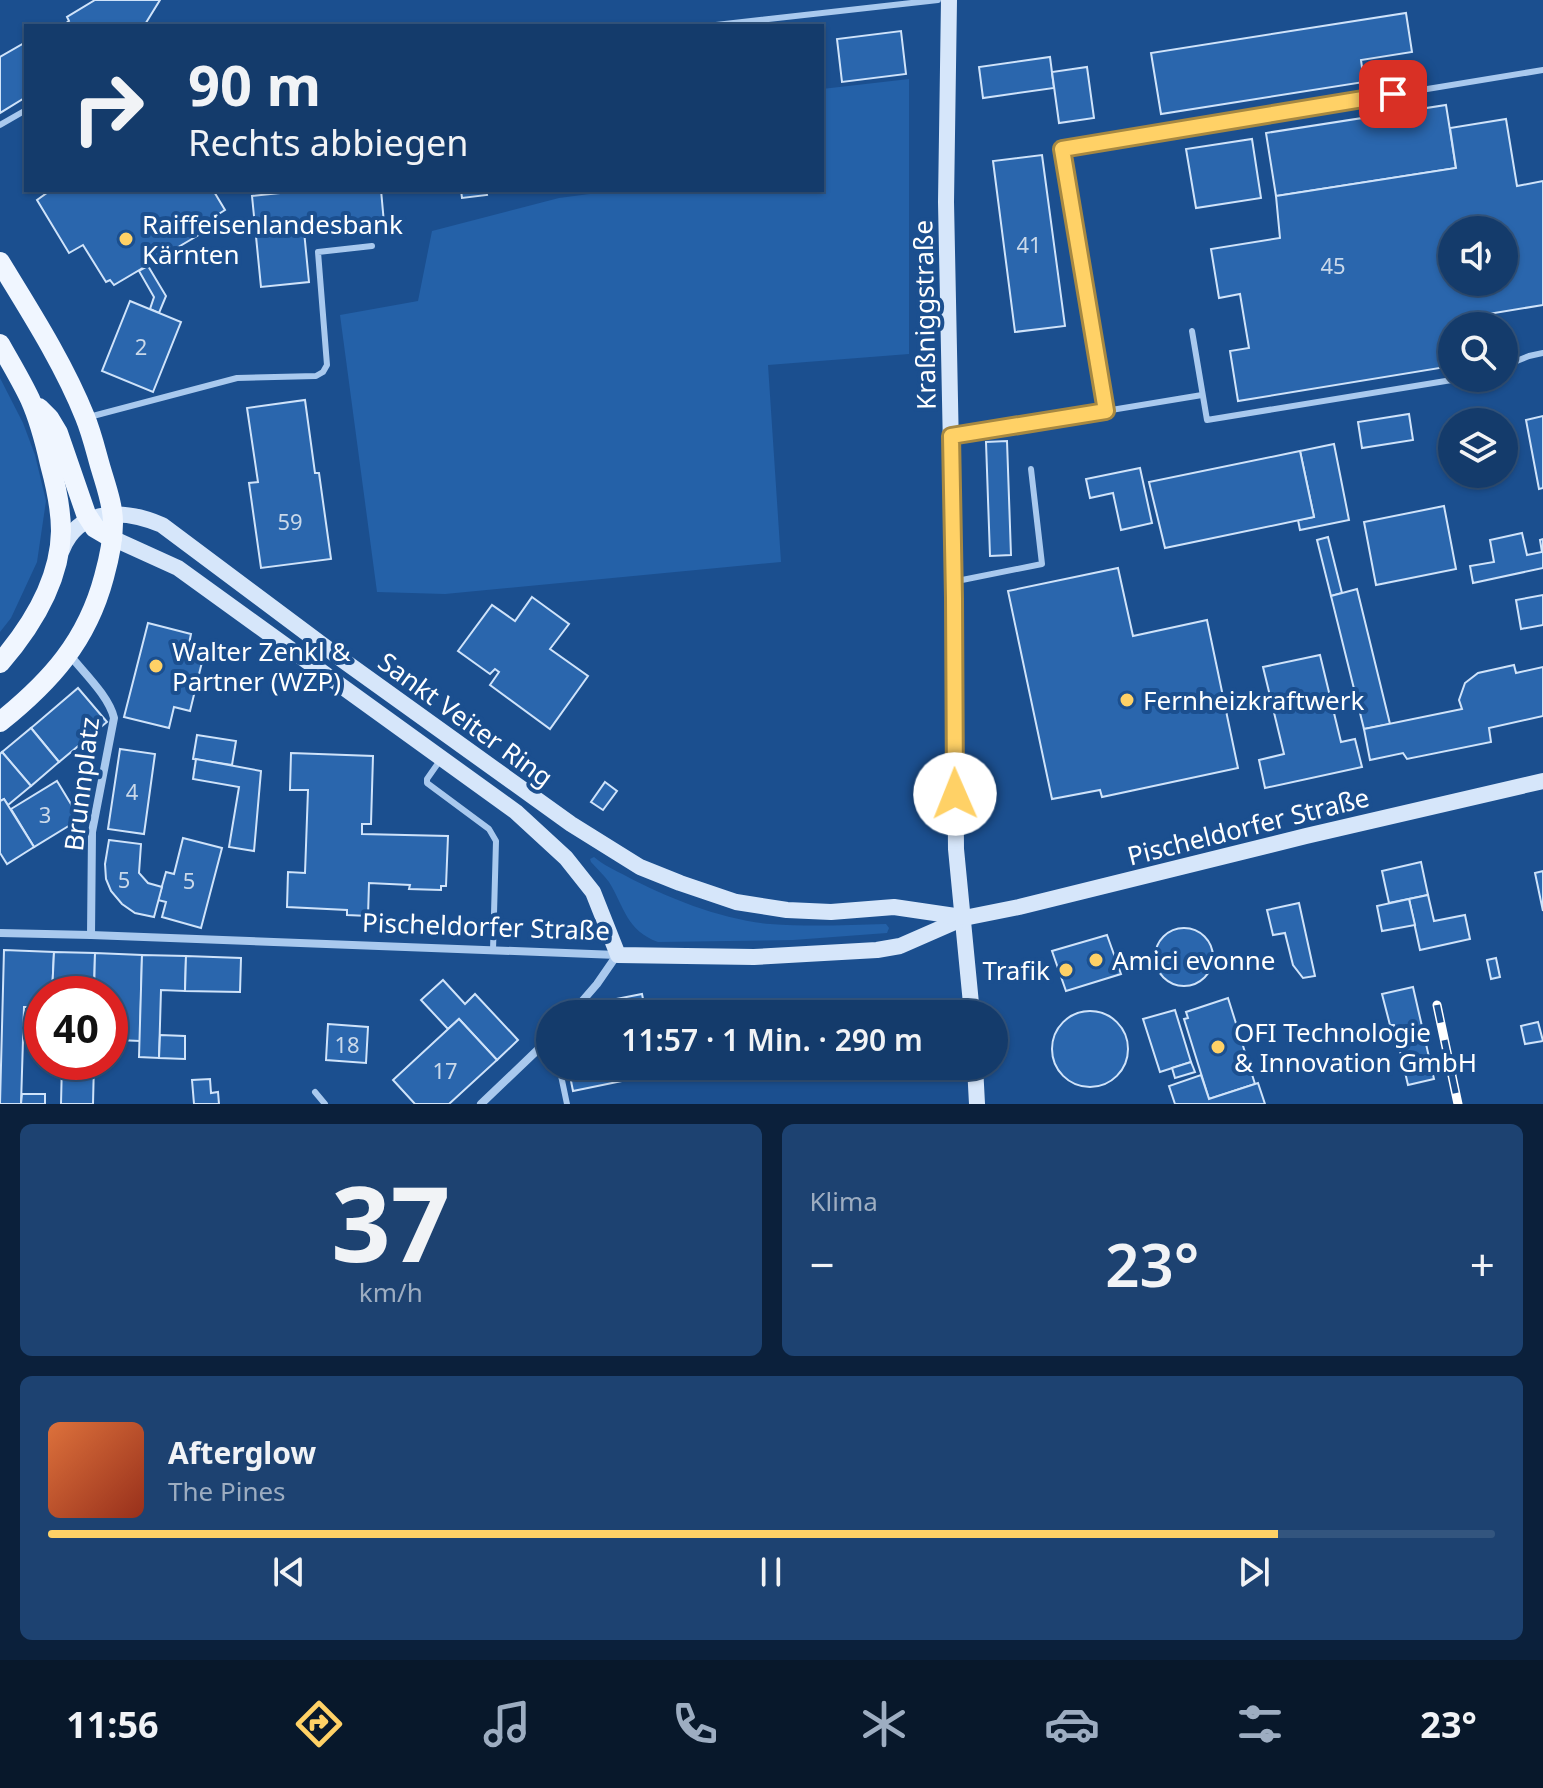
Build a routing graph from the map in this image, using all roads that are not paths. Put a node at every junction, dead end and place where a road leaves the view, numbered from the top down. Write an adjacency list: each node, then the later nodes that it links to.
1 (938, 0): 3 (lane)
2 (949, 0): 18 (main road, Kraßniggstraße)
3 (725, 24)
4 (1543, 70): 16 (lane)
5 (24, 111): 6 (lane)
6 (0, 125)
7 (372, 246): 17 (lane)
8 (0, 262): 17 (main road)
9 (1192, 331): 14 (lane)
10 (0, 344): 15 (main road)
11 (1543, 353): 12 (lane)
12 (1518, 360)
13 (1438, 382): 14 (lane)
14 (1202, 395): 16 (lane)
15 (30, 399): 21 (main road); 23 (main road)
16 (1106, 411): 18 (lane)
17 (86, 418): 20 (main road)
18 (951, 436): 24 (main road, Kraßniggstraße)
19 (1031, 469): 24 (lane)
20 (110, 506): 21 (main road, Sankt Veiter Ring); 22 (main road); 30 (main road, Sankt Veiter Ring)
21 (89, 519): 22 (main road); 23 (main road)
22 (112, 538): 25 (main road); 28 (main road, Sankt Veiter Ring)
23 (58, 560): 26 (main road)
24 (954, 582): 31 (main road, Kraßniggstraße)
25 (68, 654): 27 (main road); 33 (street, Brunnplatz)
26 (0, 663)
27 (0, 722)
28 (442, 758): 34 (lane); 35 (main road, Sankt Veiter Ring)
29 (1543, 781): 31 (main road, Pischeldorfer Straße)
30 (894, 907): 31 (main road, Pischeldorfer Straße)
31 (964, 918): 35 (main road, Pischeldorfer Straße); 37 (main road, Kraßniggstraße)
32 (0, 933): 33 (street, Pischeldorfer Straße)
33 (91, 935): 34 (street, Pischeldorfer Straße)
34 (493, 950): 35 (street, Pischeldorfer Straße)
35 (618, 955): 36 (street)
36 (583, 1000)
37 (971, 1000)
38 (536, 1052): 43 (street)
39 (562, 1080): 44 (lane)
40 (976, 1080): 45 (main road)
41 (315, 1092): 42 (lane)
42 (325, 1104)
43 (481, 1104)
44 (567, 1104)
45 (977, 1104)

